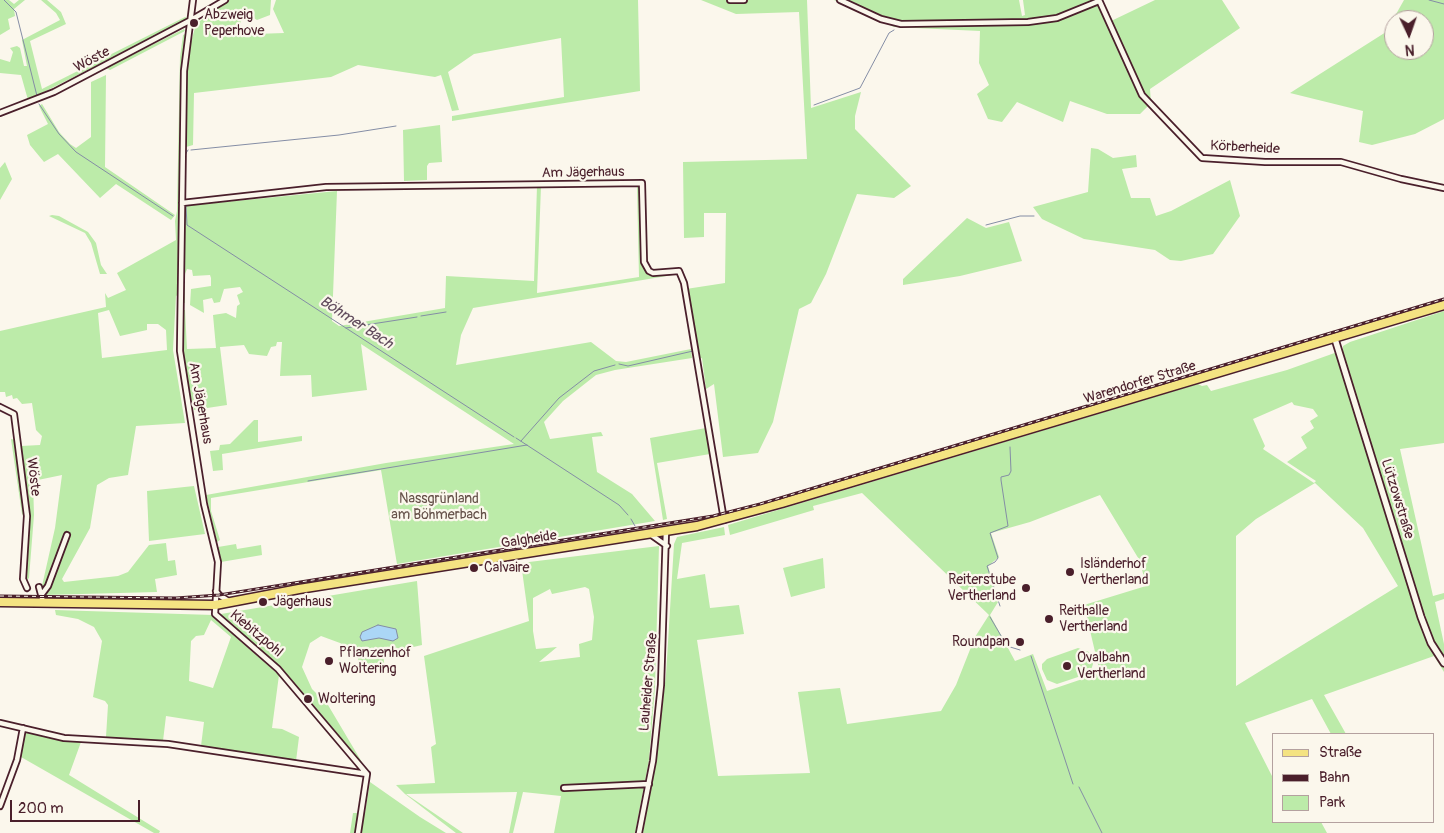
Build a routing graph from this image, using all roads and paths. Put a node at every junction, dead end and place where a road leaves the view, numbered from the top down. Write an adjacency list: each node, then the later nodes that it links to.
1 (193, 0): 7 (street, Am Jägerhaus)
2 (225, 0): 7 (street, Wöste)
3 (730, 0): 4 (street)
4 (744, 0)
5 (840, 0): 6 (street, Körberheide)
6 (1099, 0): 9 (street, Körberheide)
7 (191, 20): 8 (street, Wöste); 10 (street, Am Jägerhaus)
8 (0, 114)
9 (1444, 188)
10 (182, 203): 15 (street, Am Jägerhaus); 22 (street, Am Jägerhaus)
11 (1444, 305): 12 (main road, Warendorfer Straße)
12 (1335, 338): 14 (main road, Warendorfer Straße); 27 (street, Lützowstraße)
13 (0, 407): 21 (street, Wöste)
14 (843, 485): 15 (main road, Galgheide)
15 (724, 520): 16 (main road, Galgheide)
16 (666, 531): 17 (main road, Galgheide); 19 (street, Lauheider Straße)
17 (649, 534): 19 (street); 25 (main road, Galgheide)
18 (66, 535): 23 (street)
19 (667, 546): 31 (street, Lauheider Straße)
20 (39, 587): 23 (street)
21 (27, 588)
22 (216, 591): 25 (street); 26 (street, Am Jägerhaus)
23 (43, 598): 24 (main road, Kiebitzpohl); 26 (main road, Kiebitzpohl)
24 (0, 602)
25 (232, 603): 26 (main road, Galgheide)
26 (215, 605): 30 (street, Kiebitzpohl)
27 (1444, 663)
28 (0, 723): 29 (street)
29 (23, 728): 30 (street); 33 (street)
30 (367, 774): 34 (street)
31 (650, 784): 32 (street); 35 (street, Lauheider Straße)
32 (564, 788)
33 (0, 806)
34 (358, 833)
35 (639, 833)

